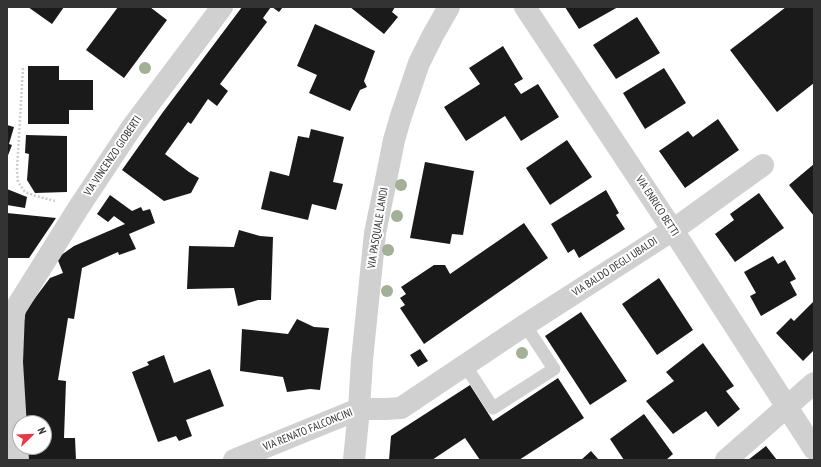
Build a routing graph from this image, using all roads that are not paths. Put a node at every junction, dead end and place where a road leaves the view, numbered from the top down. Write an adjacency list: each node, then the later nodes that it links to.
1 (222, 7): 6 (street, VIA VINCENZO GIOBERTI)
2 (449, 7): 11 (street, VIA PASQUALE LANDI)
3 (524, 7): 5 (street, VIA ENRICO BETTI)
4 (763, 165): 5 (street, VIA BALDO DEGLI UBALDI)
5 (673, 230): 7 (street, VIA BALDO DEGLI UBALDI); 10 (street, VIA ENRICO BETTI)
6 (10, 311): 13 (street)
7 (525, 325): 8 (street, VIA BALDO DEGLI UBALDI); 8 (lane)
8 (466, 365): 11 (street, VIA BALDO DEGLI UBALDI)
9 (814, 383): 10 (street)
10 (787, 407): 12 (street, VIA ENRICO BETTI); 16 (street)
11 (359, 409): 14 (street, VIA RENATO FALCONCINI); 15 (street, VIA PASQUALE LANDI)
12 (814, 450)
13 (18, 460)
14 (234, 460)
15 (354, 460)
16 (726, 460)

